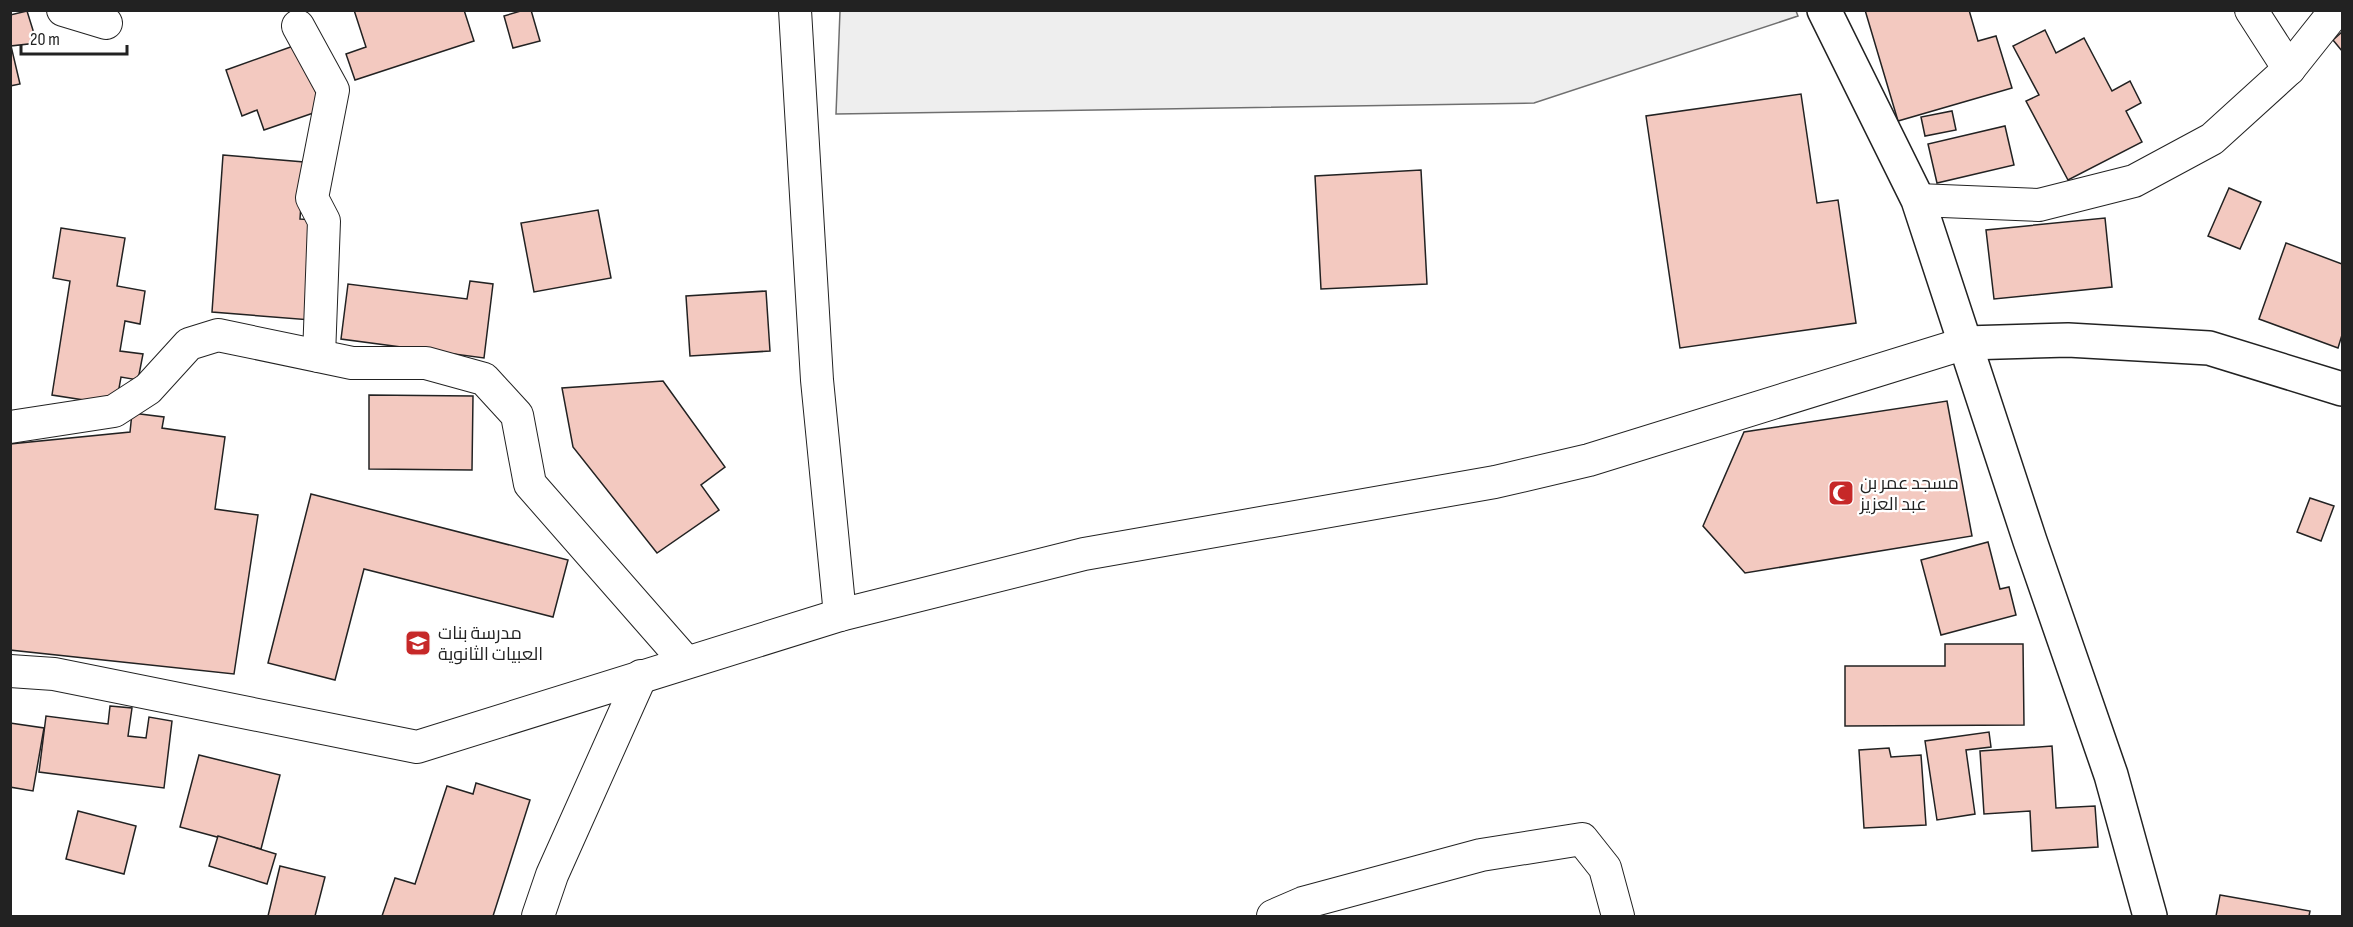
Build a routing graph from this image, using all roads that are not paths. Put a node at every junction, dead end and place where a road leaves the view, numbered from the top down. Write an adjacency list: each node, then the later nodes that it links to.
1 (63, 10): 6 (street)
2 (795, 10): 14 (street)
3 (1824, 10): 9 (street)
4 (2251, 10): 8 (street)
5 (2336, 10): 8 (street)
6 (106, 23)
7 (298, 26): 11 (street)
8 (2289, 69): 9 (street)
9 (1918, 200): 10 (street)
10 (1966, 343): 12 (street); 14 (street); 21 (street)
11 (319, 356): 13 (street); 15 (street)
12 (2343, 389)
13 (10, 427)
14 (840, 615): 15 (street)
15 (686, 662): 17 (street)
16 (10, 671): 17 (street)
17 (640, 676): 18 (street)
18 (538, 916)
19 (1272, 916): 20 (street)
20 (1618, 916)
21 (2150, 916)

